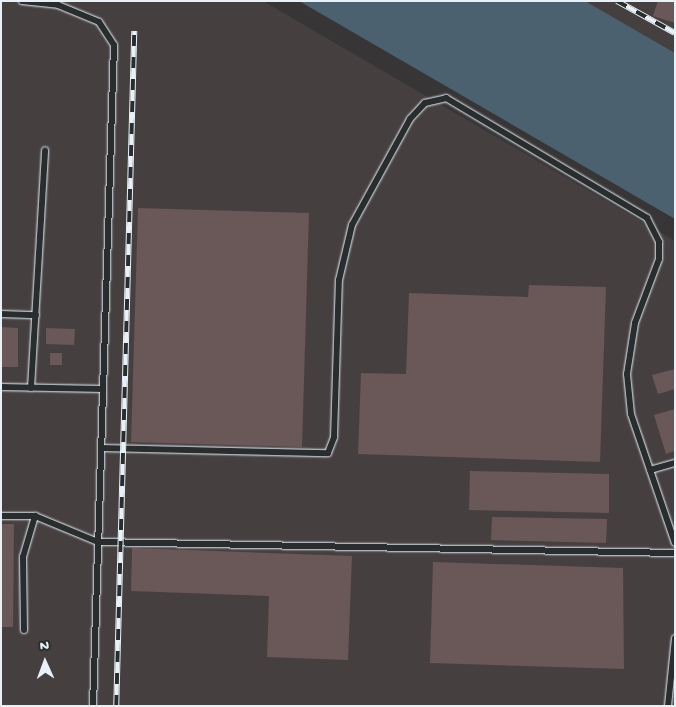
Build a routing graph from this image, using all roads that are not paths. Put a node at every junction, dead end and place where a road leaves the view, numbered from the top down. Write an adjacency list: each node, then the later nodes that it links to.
1 (22, 1): 7 (lane)
2 (46, 150): 4 (lane)
3 (1, 314): 4 (lane)
4 (36, 315): 6 (lane)
5 (1, 387): 6 (lane)
6 (31, 388): 7 (lane)
7 (103, 389): 8 (lane)
8 (101, 448): 10 (lane); 13 (lane)
9 (675, 463): 10 (lane)
10 (650, 470): 14 (lane)
11 (1, 516): 12 (lane)
12 (35, 516): 13 (lane); 16 (lane)
13 (98, 542): 15 (lane); 18 (lane)
14 (675, 543)
15 (675, 553)
16 (24, 630)
17 (675, 638): 19 (lane)
18 (93, 706)
19 (668, 706)

